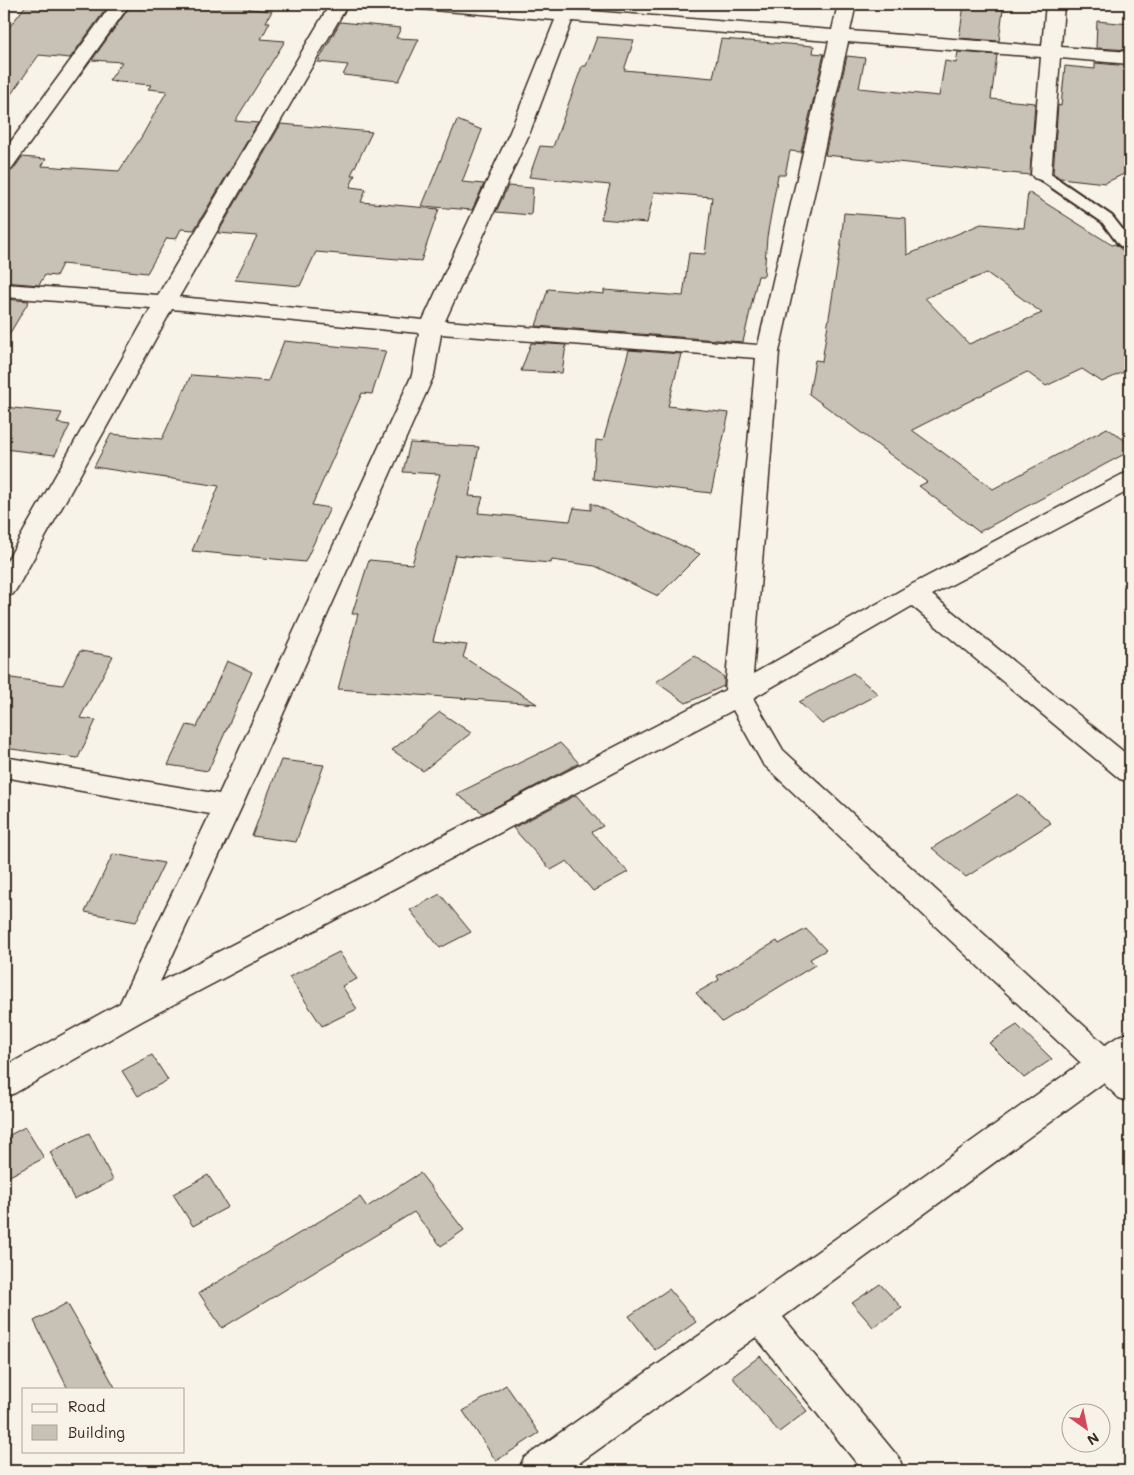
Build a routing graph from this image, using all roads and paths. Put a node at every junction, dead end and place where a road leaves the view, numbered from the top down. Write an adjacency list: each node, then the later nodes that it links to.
1 (121, 4): 10 (street)
2 (339, 4): 14 (street)
3 (420, 4): 6 (street)
4 (846, 4): 7 (street)
5 (1054, 4): 8 (street)
6 (568, 10): 7 (street); 15 (street)
7 (839, 36): 8 (street); 16 (street)
8 (1051, 53): 9 (street); 11 (street)
9 (1130, 58)
10 (4, 165)
11 (1041, 174): 12 (lane)
12 (1130, 246)
13 (4, 290): 14 (street)
14 (165, 302): 15 (street); 18 (street)
15 (431, 327): 16 (street); 23 (street)
16 (768, 352): 20 (street)
17 (1130, 480): 19 (street)
18 (4, 588)
19 (914, 594): 20 (street); 22 (street)
20 (738, 695): 24 (street); 25 (street)
21 (4, 767): 23 (street)
22 (1130, 772)
23 (228, 806): 24 (street)
24 (131, 1012): 26 (street)
25 (1117, 1054): 27 (street); 28 (street)
26 (4, 1083)
27 (1130, 1088)
28 (759, 1314): 29 (street); 30 (street)
29 (537, 1471)
30 (886, 1471)

